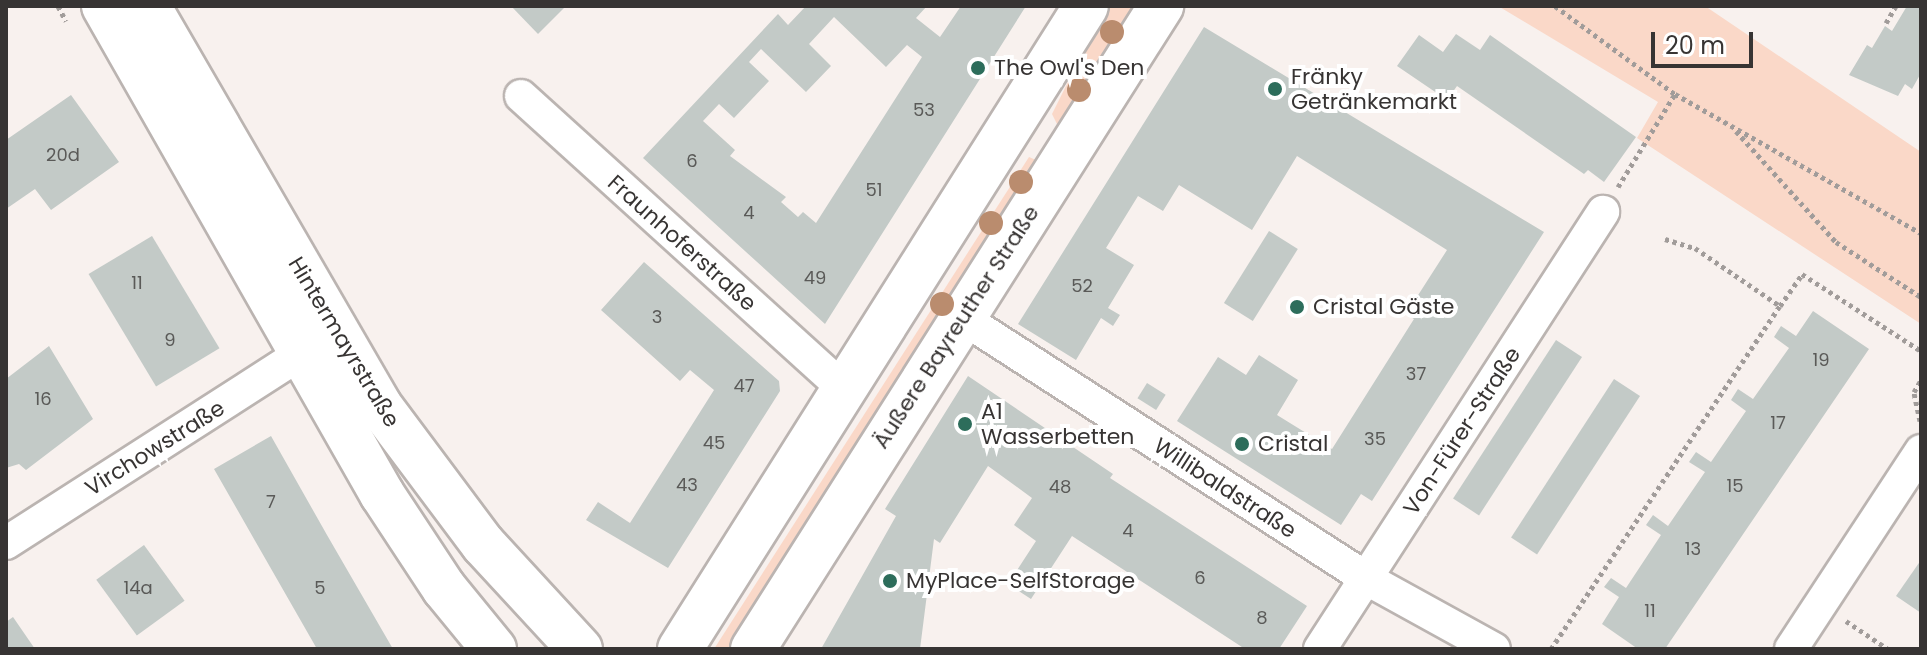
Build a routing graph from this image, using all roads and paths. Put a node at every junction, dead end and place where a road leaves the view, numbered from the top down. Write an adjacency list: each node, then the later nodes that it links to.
1 (104, 6): 20 (main road, Hintermayrstraße)
2 (148, 6): 30 (main road, Hintermayrstraße)
3 (1086, 6): 10 (main road)
4 (1161, 6): 12 (main road, Äußere Bayreuther Straße)
5 (1555, 6): 8 (path)
6 (1896, 6): 7 (path)
7 (1886, 23)
8 (1675, 94): 11 (path); 13 (path)
9 (521, 96): 22 (street, Fraunhoferstraße)
10 (1024, 103): 12 (main road); 22 (main road)
11 (1735, 129): 14 (path); 16 (path)
12 (1070, 147): 18 (main road, Äußere Bayreuther Straße)
13 (1603, 212): 26 (street, Von-Fürer-Straße)
14 (1921, 233)
15 (1665, 239): 17 (path)
16 (1921, 297)
17 (1780, 306): 19 (path); 34 (path)
18 (961, 317): 26 (street, Willibaldstraße); 28 (main road, Äußere Bayreuther Straße)
19 (1921, 351)
20 (303, 352): 25 (street, Virchowstraße); 29 (main road, Hintermayrstraße)
21 (1921, 380): 23 (path)
22 (844, 389): 31 (main road)
23 (1921, 424)
24 (1921, 451): 27 (street)
25 (6, 543)
26 (1367, 579): 32 (street, Von-Fürer-Straße); 33 (street, Willibaldstraße)
27 (1822, 604): 35 (street); 36 (path)
28 (761, 642)
29 (494, 649)
30 (580, 649)
31 (680, 649)
32 (1320, 649)
33 (1494, 649)
34 (1551, 649)
35 (1791, 649)
36 (1888, 649)

